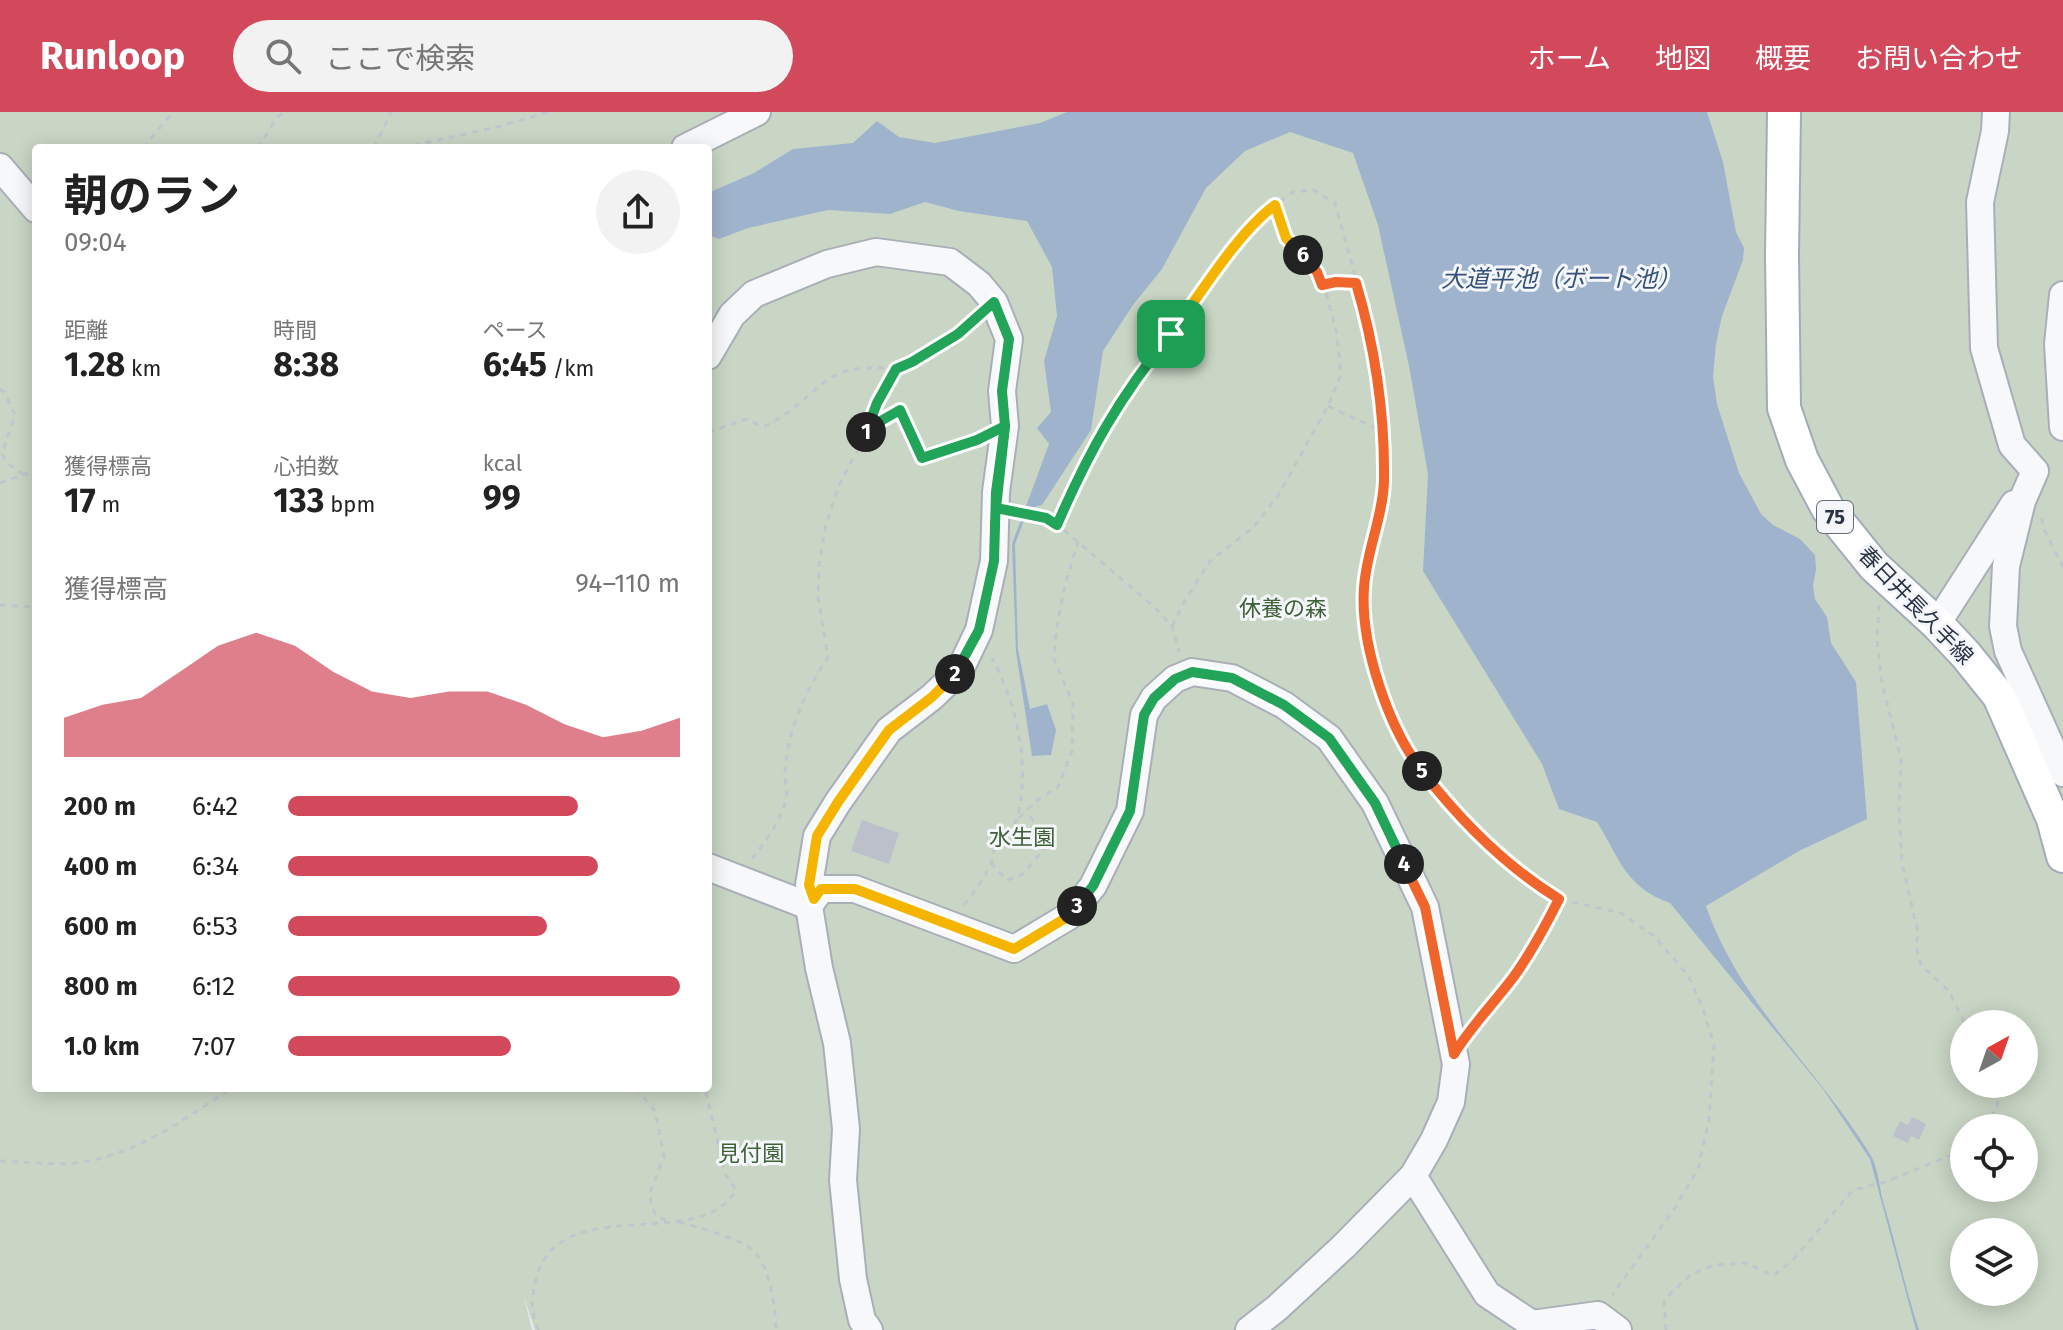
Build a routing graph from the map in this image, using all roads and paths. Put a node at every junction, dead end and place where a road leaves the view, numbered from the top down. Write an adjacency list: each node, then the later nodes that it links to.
1 (173, 112): 8 (path)
2 (285, 112): 9 (path)
3 (391, 112): 10 (path)
4 (548, 112): 11 (path)
5 (757, 112): 12 (lane)
6 (1784, 112): 41 (main road, 春日井長久手線 / 75)
7 (1996, 112): 30 (lane)
8 (146, 144)
9 (260, 144)
10 (376, 144)
11 (420, 144)
12 (693, 144)
13 (0, 167): 14 (lane)
14 (32, 204)
15 (1275, 205): 16 (path); 17 (path); 35 (path)
16 (1356, 283): 17 (path); 27 (path)
17 (1322, 285): 23 (path)
18 (2063, 295): 25 (lane)
19 (994, 302): 20 (lane); 21 (path); 24 (lane)
20 (712, 349)
21 (896, 369): 26 (path); 28 (path)
22 (0, 389): 31 (path)
23 (1328, 406): 27 (path); 42 (path)
24 (1005, 426): 28 (path); 33 (lane)
25 (2063, 427)
26 (712, 431)
27 (1383, 431): 52 (path)
28 (862, 442): 51 (path)
29 (32, 471): 31 (path)
30 (2035, 471): 41 (lane); 45 (lane)
31 (23, 474): 32 (path)
32 (0, 483)
33 (996, 508): 35 (path); 53 (lane)
34 (2041, 513): 37 (path)
35 (1057, 525): 36 (path)
36 (1078, 542): 42 (path); 46 (path)
37 (2063, 567)
38 (0, 605): 39 (path)
39 (32, 607)
40 (1879, 613): 55 (path)
41 (1937, 624): 48 (main road, 春日井長久手線 / 75)
42 (1172, 626): 44 (path)
43 (987, 650): 47 (path)
44 (1183, 676): 54 (lane); 56 (lane)
45 (2063, 773)
46 (1027, 812): 47 (path); 49 (path)
47 (1017, 819): 49 (path)
48 (2063, 856)
49 (991, 863): 54 (path)
50 (712, 868): 51 (lane)
51 (738, 878): 53 (lane)
52 (1559, 899): 56 (path); 64 (path)
53 (811, 902): 54 (lane); 68 (lane)
54 (943, 921)
55 (1958, 1010)
56 (1454, 1054): 62 (lane)
57 (226, 1092): 61 (path)
58 (639, 1092): 63 (path)
59 (706, 1092): 63 (path)
60 (1950, 1156): 70 (path)
61 (0, 1161)
62 (1413, 1176): 65 (lane); 69 (lane)
63 (675, 1221): 66 (path); 67 (path)
64 (1608, 1322): 65 (lane)
65 (1535, 1328)
66 (539, 1330)
67 (776, 1330)
68 (869, 1330)
69 (1249, 1330)
70 (1666, 1330)

